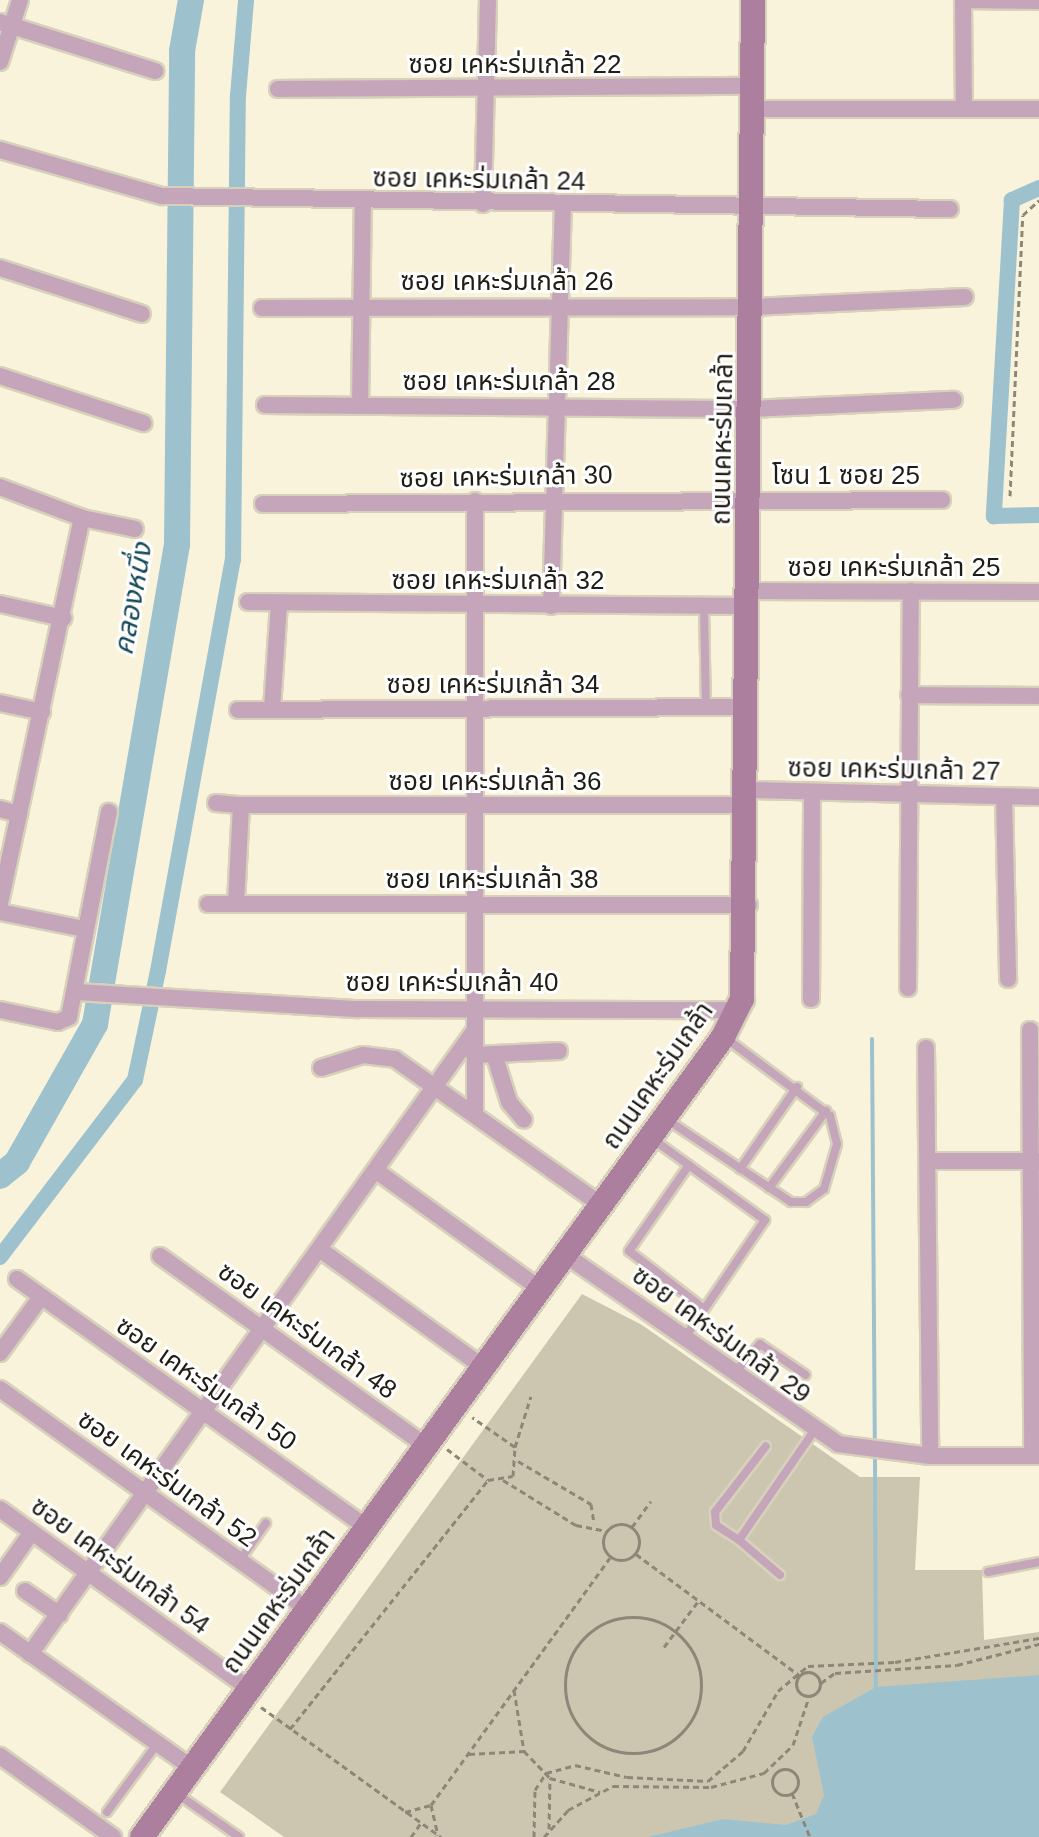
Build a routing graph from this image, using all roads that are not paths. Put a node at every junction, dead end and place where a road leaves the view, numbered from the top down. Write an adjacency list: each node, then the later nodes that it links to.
1 (20, 0): 7 (street)
2 (488, 0): 11 (street)
3 (753, 0): 12 (street, ถนนเคหะร่มเกล้า)
4 (964, 0): 5 (street); 13 (street)
5 (986, 0): 6 (street)
6 (1039, 1)
7 (6, 24): 8 (street); 9 (street)
8 (0, 62)
9 (155, 71)
10 (278, 89): 11 (street, ซอย เคหะร่มเกล้า 22)
11 (487, 90): 12 (street, ซอย เคหะร่มเกล้า 22); 17 (street)
12 (751, 98): 13 (street, ซอย เคหะร่มเกล้า 22); 19 (street, ถนนเคหะร่มเกล้า)
13 (964, 107): 14 (street, ซอย เคหะร่มเกล้า 22)
14 (1039, 109)
15 (0, 150): 16 (street, ซอย เคหะร่มเกล้า 24)
16 (363, 201): 17 (street, ซอย เคหะร่มเกล้า 24); 24 (street)
17 (483, 204): 18 (street, ซอย เคหะร่มเกล้า 24)
18 (563, 206): 19 (street, ซอย เคหะร่มเกล้า 24); 23 (street)
19 (751, 207): 20 (street, ซอย เคหะร่มเกล้า 24); 25 (street, ถนนเคหะร่มเกล้า)
20 (950, 209)
21 (0, 268): 27 (street)
22 (965, 297): 25 (street, ซอย เคหะร่มเกล้า 26)
23 (560, 306): 24 (street, ซอย เคหะร่มเกล้า 26); 25 (street, ซอย เคหะร่มเกล้า 26); 32 (street)
24 (363, 307): 26 (street, ซอย เคหะร่มเกล้า 26); 31 (street)
25 (752, 307): 33 (street, ถนนเคหะร่มเกล้า)
26 (262, 308)
27 (142, 314)
28 (0, 376): 34 (street)
29 (954, 400): 33 (street, ซอย เคหะร่มเกล้า 28)
30 (265, 405): 31 (street, ซอย เคหะร่มเกล้า 28)
31 (360, 406): 32 (street, ซอย เคหะร่มเกล้า 28)
32 (554, 406): 33 (street, ซอย เคหะร่มเกล้า 28); 37 (street)
33 (752, 409): 36 (street, ถนนเคหะร่มเกล้า)
34 (143, 423)
35 (0, 487): 41 (street)
36 (750, 499): 37 (street, ซอย เคหะร่มเกล้า 30); 38 (street, โซน 1 ซอย 25); 45 (street, ถนนเคหะร่มเกล้า)
37 (549, 500): 39 (street, ซอย เคหะร่มเกล้า 30); 49 (street)
38 (942, 500)
39 (475, 501): 40 (street, ซอย เคหะร่มเกล้า 30); 51 (street)
40 (263, 504)
41 (82, 518): 42 (street); 52 (street)
42 (135, 529)
43 (911, 591): 44 (street, ซอย เคหะร่มเกล้า 25); 45 (street, ซอย เคหะร่มเกล้า 25); 53 (street)
44 (1039, 592)
45 (748, 599): 50 (street, ซอย เคหะร่มเกล้า 32); 57 (street, ถนนเคหะร่มเกล้า)
46 (248, 602): 47 (street, ซอย เคหะร่มเกล้า 32)
47 (279, 603): 51 (street, ซอย เคหะร่มเกล้า 32); 58 (street)
48 (0, 604): 52 (street)
49 (551, 606): 50 (street, ซอย เคหะร่มเกล้า 32); 51 (street, ซอย เคหะร่มเกล้า 32)
50 (704, 606): 56 (lane)
51 (478, 607): 59 (street)
52 (63, 618): 61 (street)
53 (909, 695): 54 (street); 64 (street)
54 (1039, 696)
55 (0, 703): 61 (street)
56 (706, 707): 57 (street, ซอย เคหะร่มเกล้า 34); 59 (street, ซอย เคหะร่มเกล้า 34)
57 (749, 707): 63 (street, ถนนเคหะร่มเกล้า)
58 (272, 709): 59 (street, ซอย เคหะร่มเกล้า 34); 60 (street, ซอย เคหะร่มเกล้า 34)
59 (479, 709): 69 (street)
60 (238, 710)
61 (42, 712): 72 (street)
62 (812, 793): 63 (street, ซอย เคหะร่มเกล้า 27); 64 (street, ซอย เคหะร่มเกล้า 27); 83 (street)
63 (749, 797): 69 (street, ซอย เคหะร่มเกล้า 36); 77 (street, ถนนเคหะร่มเกล้า)
64 (909, 797): 65 (street, ซอย เคหะร่มเกล้า 27); 81 (street)
65 (1004, 797): 66 (street, ซอย เคหะร่มเกล้า 27); 80 (street)
66 (1039, 797)
67 (216, 803): 68 (street, ซอย เคหะร่มเกล้า 36)
68 (241, 805): 69 (street, ซอย เคหะร่มเกล้า 36); 75 (street)
69 (479, 807): 76 (street)
70 (0, 809): 72 (street)
71 (109, 812): 79 (street)
72 (19, 814): 73 (street)
73 (0, 903)
74 (208, 904): 75 (street, ซอย เคหะร่มเกล้า 38)
75 (236, 904): 76 (street, ซอย เคหะร่มเกล้า 38)
76 (475, 904): 77 (street, ซอย เคหะร่มเกล้า 38); 84 (street)
77 (749, 905): 86 (street, ถนนเคหะร่มเกล้า)
78 (0, 912): 79 (street)
79 (84, 929): 82 (street)
80 (1008, 979)
81 (908, 988)
82 (78, 992): 84 (street, ซอย เคหะร่มเกล้า 40); 85 (street)
83 (811, 999)
84 (475, 1005): 86 (street, ซอย เคหะร่มเกล้า 40); 88 (street)
85 (0, 1010)
86 (738, 1010): 89 (street, ถนนเคหะร่มเกล้า)
87 (1030, 1030): 102 (street)
88 (474, 1031): 93 (street); 96 (street)
89 (723, 1037): 95 (lane); 100 (street, ถนนเคหะร่มเกล้า)
90 (926, 1048): 101 (street)
91 (559, 1051): 92 (street)
92 (494, 1054): 93 (street); 99 (street)
93 (474, 1055): 98 (street)
94 (321, 1068): 96 (street)
95 (797, 1087): 97 (lane); 104 (lane)
96 (444, 1092): 98 (street); 105 (street)
97 (826, 1111): 106 (lane); 106 (lane)
98 (475, 1115): 107 (street)
99 (524, 1120)
100 (657, 1128): 103 (lane); 104 (lane); 107 (street, ถนนเคหะร่มเกล้า)
101 (930, 1161): 102 (street); 126 (street)
102 (1035, 1161): 127 (street)
103 (689, 1165): 114 (lane); 114 (lane)
104 (740, 1169): 106 (lane)
105 (378, 1172): 108 (street); 112 (street)
106 (769, 1188)
107 (601, 1205): 109 (street, ถนนเคหะร่มเกล้า)
108 (322, 1251): 115 (street); 118 (street)
109 (564, 1254): 112 (street, ถนนเคหะร่มเกล้า); 116 (street, ซอย เคหะร่มเกล้า 29)
110 (160, 1256): 115 (street, ซอย เคหะร่มเกล้า 48)
111 (17, 1279): 113 (street, ซอย เคหะร่มเกล้า 50)
112 (540, 1289): 118 (street, ถนนเคหะร่มเกล้า)
113 (41, 1297): 117 (street); 122 (street, ซอย เคหะร่มเกล้า 50)
114 (703, 1308): 116 (lane)
115 (266, 1329): 122 (street); 124 (street, ซอย เคหะร่มเกล้า 48)
116 (686, 1336): 119 (street, ซอย เคหะร่มเกล้า 29)
117 (0, 1353)
118 (483, 1367): 124 (street, ถนนเคหะร่มเกล้า)
119 (733, 1374): 120 (lane); 123 (street, ซอย เคหะร่มเกล้า 29)
120 (806, 1375)
121 (0, 1389): 128 (street, ซอย เคหะร่มเกล้า 52)
122 (206, 1414): 128 (street); 131 (street, ซอย เคหะร่มเกล้า 50)
123 (814, 1431): 126 (street, ซอย เคหะร่มเกล้า 29); 133 (lane)
124 (429, 1442): 131 (street, ถนนเคหะร่มเกล้า)
125 (766, 1446): 133 (lane)
126 (924, 1456): 127 (street, ซอย เคหะร่มเกล้า 29)
127 (1036, 1456)
128 (149, 1495): 134 (street, ซอย เคหะร่มเกล้า 52); 137 (street)
129 (0, 1509): 132 (street, ซอย เคหะร่มเกล้า 54)
130 (266, 1523): 134 (lane)
131 (367, 1528): 141 (street, ถนนเคหะร่มเกล้า)
132 (32, 1532): 137 (street, ซอย เคหะร่มเกล้า 54); 139 (street)
133 (739, 1540): 138 (lane)
134 (240, 1560): 141 (street, ซอย เคหะร่มเกล้า 52)
135 (1039, 1562): 136 (lane)
136 (988, 1572)
137 (91, 1573): 142 (street); 145 (street, ซอย เคหะร่มเกล้า 54)
138 (780, 1575)
139 (0, 1577)
140 (25, 1591): 142 (street)
141 (306, 1608): 145 (street, ถนนเคหะร่มเกล้า)
142 (60, 1615): 144 (street)
143 (0, 1632): 144 (street)
144 (30, 1654): 146 (street)
145 (248, 1692): 148 (street, ถนนเคหะร่มเกล้า)
146 (157, 1744): 148 (street); 150 (lane)
147 (0, 1756): 151 (street)
148 (192, 1768): 149 (street, ถนนเคหะร่มเกล้า)
149 (176, 1792): 152 (street, ถนนเคหะร่มเกล้า); 153 (lane)
150 (107, 1812)
151 (113, 1837)
152 (142, 1837)
153 (239, 1837)

